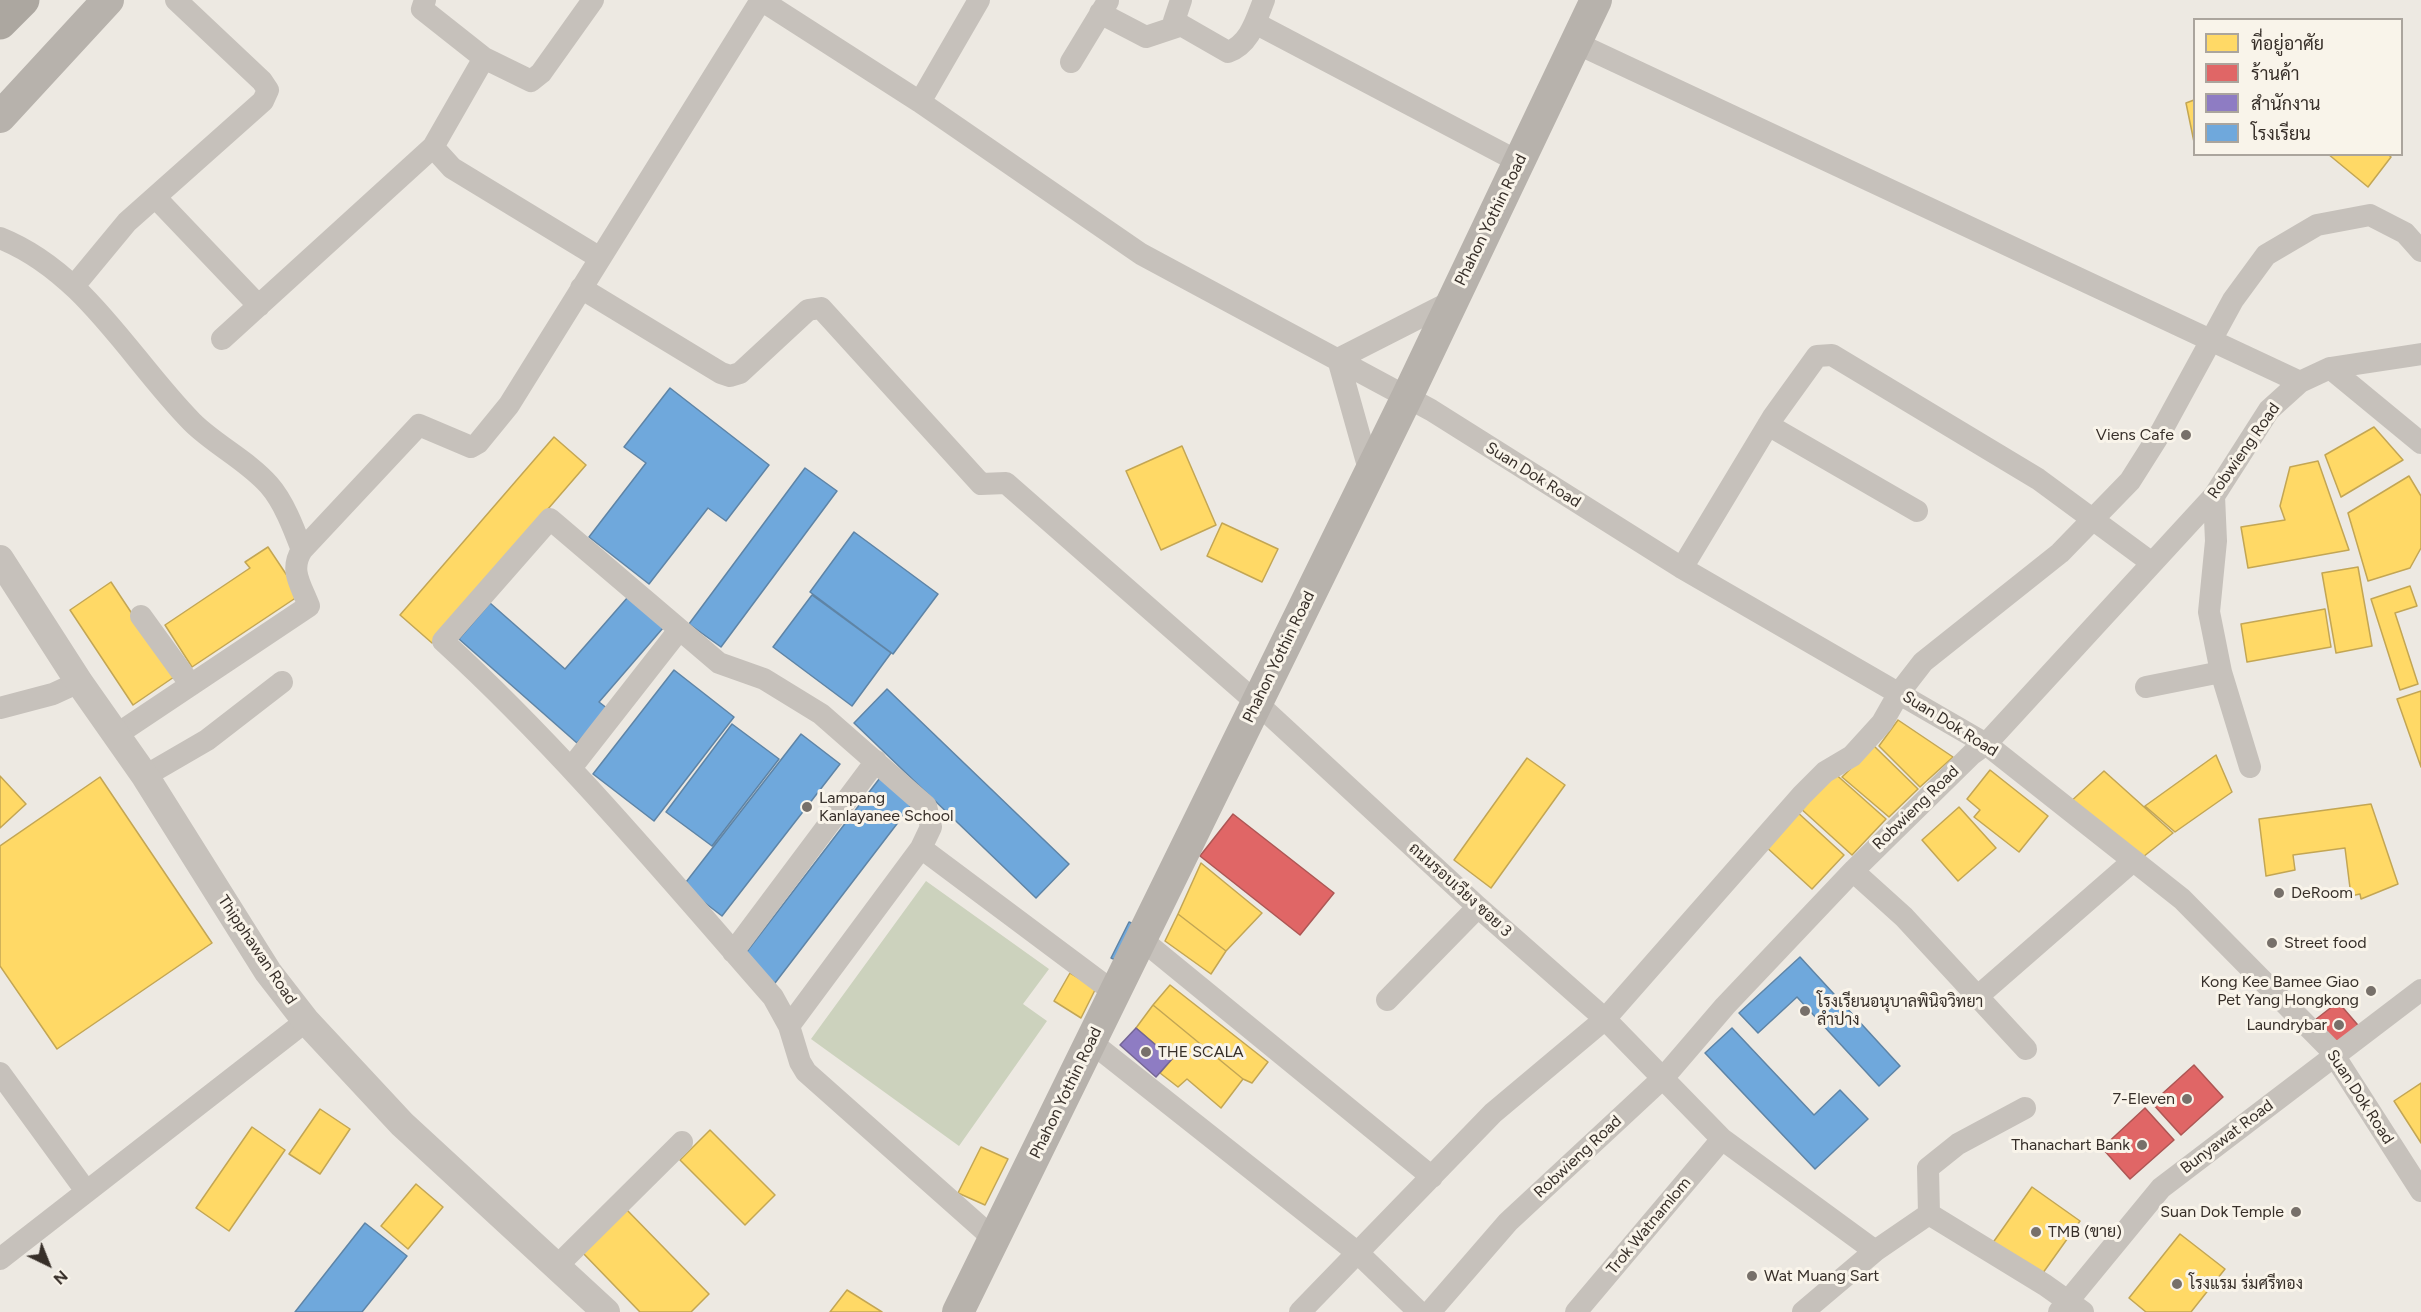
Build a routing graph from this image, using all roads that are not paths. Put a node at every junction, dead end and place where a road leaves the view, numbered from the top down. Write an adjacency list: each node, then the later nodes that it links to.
1 (23, 0): 12 (highway)
2 (108, 0): 19 (main road)
3 (176, 0): 22 (street)
4 (425, 0): 16 (street)
5 (593, 0): 16 (street)
6 (761, 0): 18 (street, Suan Dok Road); 25 (street)
7 (979, 0): 18 (street)
8 (1181, 0): 14 (street)
9 (1264, 0): 13 (street)
10 (1596, 0): 15 (main road, Phahon Yothin Road)
11 (1105, 7): 14 (street); 17 (street)
12 (0, 23)
13 (1254, 23): 14 (street); 21 (street)
14 (1179, 26)
15 (1576, 43): 21 (main road, Phahon Yothin Road); 31 (street)
16 (484, 58): 20 (street)
17 (1071, 62)
18 (920, 102): 33 (street, Suan Dok Road)
19 (0, 117)
20 (433, 147): 25 (street); 29 (street)
21 (1519, 162): 28 (main road, Phahon Yothin Road)
22 (156, 198): 26 (street); 29 (street)
23 (0, 238): 26 (street)
24 (2421, 251): 31 (street)
25 (600, 258): 27 (street)
26 (74, 286): 43 (street)
27 (581, 288): 43 (street); 55 (street, ถนนรอบเวียง ซอย 3)
28 (1452, 301): 33 (street); 36 (main road, Phahon Yothin Road)
29 (259, 306): 30 (street)
30 (222, 339)
31 (2212, 341): 35 (street); 42 (street)
32 (2421, 354): 34 (street, Robwieng Road)
33 (1338, 359): 36 (street, Suan Dok Road); 39 (street)
34 (2330, 368): 35 (street, Robwieng Road); 38 (street)
35 (2300, 382): 40 (street, Robwieng Road)
36 (1407, 396): 39 (main road, Phahon Yothin Road); 46 (street, Suan Dok Road)
37 (1768, 425): 41 (street); 42 (street); 46 (street)
38 (2421, 443)
39 (1370, 473): 55 (main road, Phahon Yothin Road)
40 (2214, 496): 45 (street, Robwieng Road); 49 (street)
41 (1917, 511)
42 (2094, 519): 45 (street); 54 (street)
43 (302, 550): 52 (street)
44 (0, 559): 50 (street, Thipphawan Road)
45 (2152, 564): 58 (street, Robwieng Road)
46 (1682, 568): 54 (street, Suan Dok Road)
47 (141, 616): 52 (street)
48 (679, 630): 59 (street); 61 (street); 61 (street)
49 (2221, 672): 53 (street); 60 (street)
50 (79, 682): 56 (street); 57 (street, Thipphawan Road)
51 (282, 682): 62 (street)
52 (191, 685): 57 (street)
53 (2146, 687)
54 (1899, 693): 58 (street, Suan Dok Road); 73 (street)
55 (1257, 703): 66 (street, ถนนรอบเวียง ซอย 3); 67 (main road, Phahon Yothin Road)
56 (0, 708)
57 (116, 735): 62 (street, Thipphawan Road)
58 (1986, 744): 64 (street, Suan Dok Road); 65 (street, Robwieng Road)
59 (876, 761): 63 (street); 68 (street)
60 (2250, 767)
61 (572, 768): 68 (street)
62 (145, 776): 74 (street, Thipphawan Road)
63 (921, 848): 70 (street); 75 (street)
64 (2133, 861): 71 (street); 78 (street, Suan Dok Road)
65 (1853, 871): 71 (street); 80 (street, Robwieng Road)
66 (1478, 907): 72 (street); 73 (street, ถนนรอบเวียง ซอย 3)
67 (1142, 939): 70 (main road, Phahon Yothin Road); 84 (street)
68 (733, 951): 75 (street)
69 (2421, 990): 78 (street, Bunyawat Road)
70 (1115, 993): 76 (main road, Phahon Yothin Road)
71 (1977, 997): 77 (street)
72 (1387, 1000)
73 (1605, 1019): 80 (street, ถนนรอบเวียง ซอย 3); 84 (street)
74 (306, 1021): 85 (street); 92 (street, Thipphawan Road)
75 (789, 1026): 88 (street)
76 (1091, 1042): 88 (main road, Phahon Yothin Road); 90 (street)
77 (2026, 1049)
78 (2336, 1055): 86 (street, Suan Dok Road); 93 (street, Bunyawat Road)
79 (0, 1073): 85 (street)
80 (1664, 1077): 82 (street, ถนนรอบเวียง ซอย 3); 99 (street, Robwieng Road)
81 (2025, 1108): 87 (street)
82 (1722, 1139): 89 (street, ถนนรอบเวียง ซอย 3); 94 (street, Trok Watnamlom)
83 (682, 1142): 92 (street)
84 (1432, 1177): 90 (street)
85 (87, 1191): 91 (street)
86 (2421, 1191)
87 (1929, 1214): 89 (street); 93 (street)
88 (994, 1239): 96 (main road, Phahon Yothin Road)
89 (1875, 1251): 100 (street)
90 (1359, 1254): 97 (street); 98 (street)
91 (0, 1259)
92 (557, 1266): 95 (street, Thipphawan Road)
93 (2070, 1309)
94 (1578, 1311)
95 (606, 1312)
96 (958, 1312)
97 (1300, 1312)
98 (1419, 1312)
99 (1430, 1312)
100 (1803, 1312)

